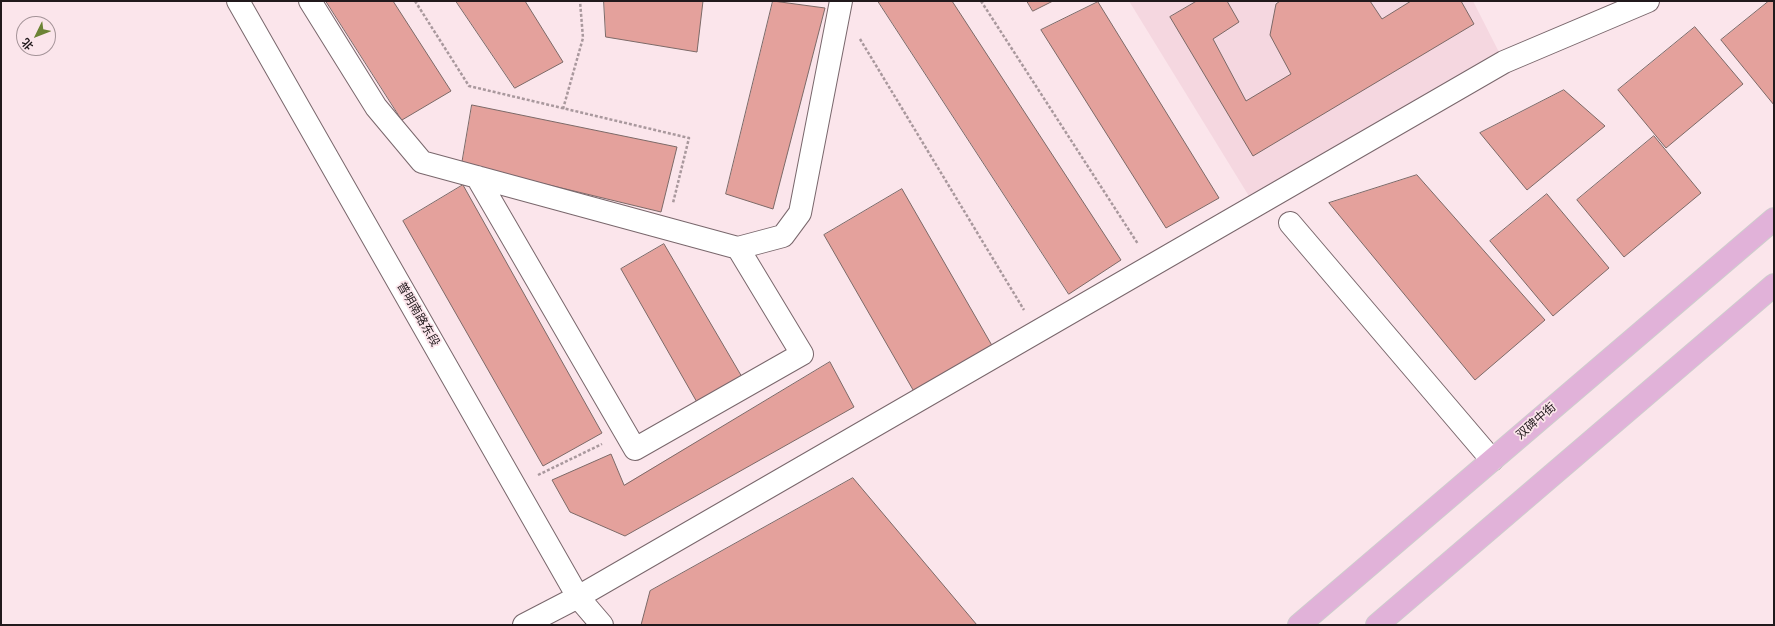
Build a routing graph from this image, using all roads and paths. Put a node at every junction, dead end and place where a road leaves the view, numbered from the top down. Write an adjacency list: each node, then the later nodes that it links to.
1 (238, 1): 19 (street, 普明南路东段)
2 (310, 1): 9 (street)
3 (415, 1): 8 (path)
4 (580, 1): 8 (path)
5 (980, 1): 14 (path)
6 (1648, 1): 14 (street)
7 (840, 4): 13 (street); 16 (path)
8 (563, 109): 12 (path)
9 (477, 177): 12 (street); 17 (street)
10 (1774, 219): 18 (main road, 双碑中街)
11 (1290, 223): 18 (street)
12 (667, 228): 13 (street)
13 (738, 248): 17 (street)
14 (1152, 265): 20 (street)
15 (1774, 285): 24 (main road)
16 (1026, 313)
17 (626, 432): 19 (path)
18 (1492, 460): 23 (main road, 双碑中街)
19 (515, 487): 20 (street, 普明南路东段)
20 (578, 597): 21 (street); 22 (street, 普明南路东段)
21 (524, 625)
22 (602, 625)
23 (1299, 625)
24 (1377, 625)

